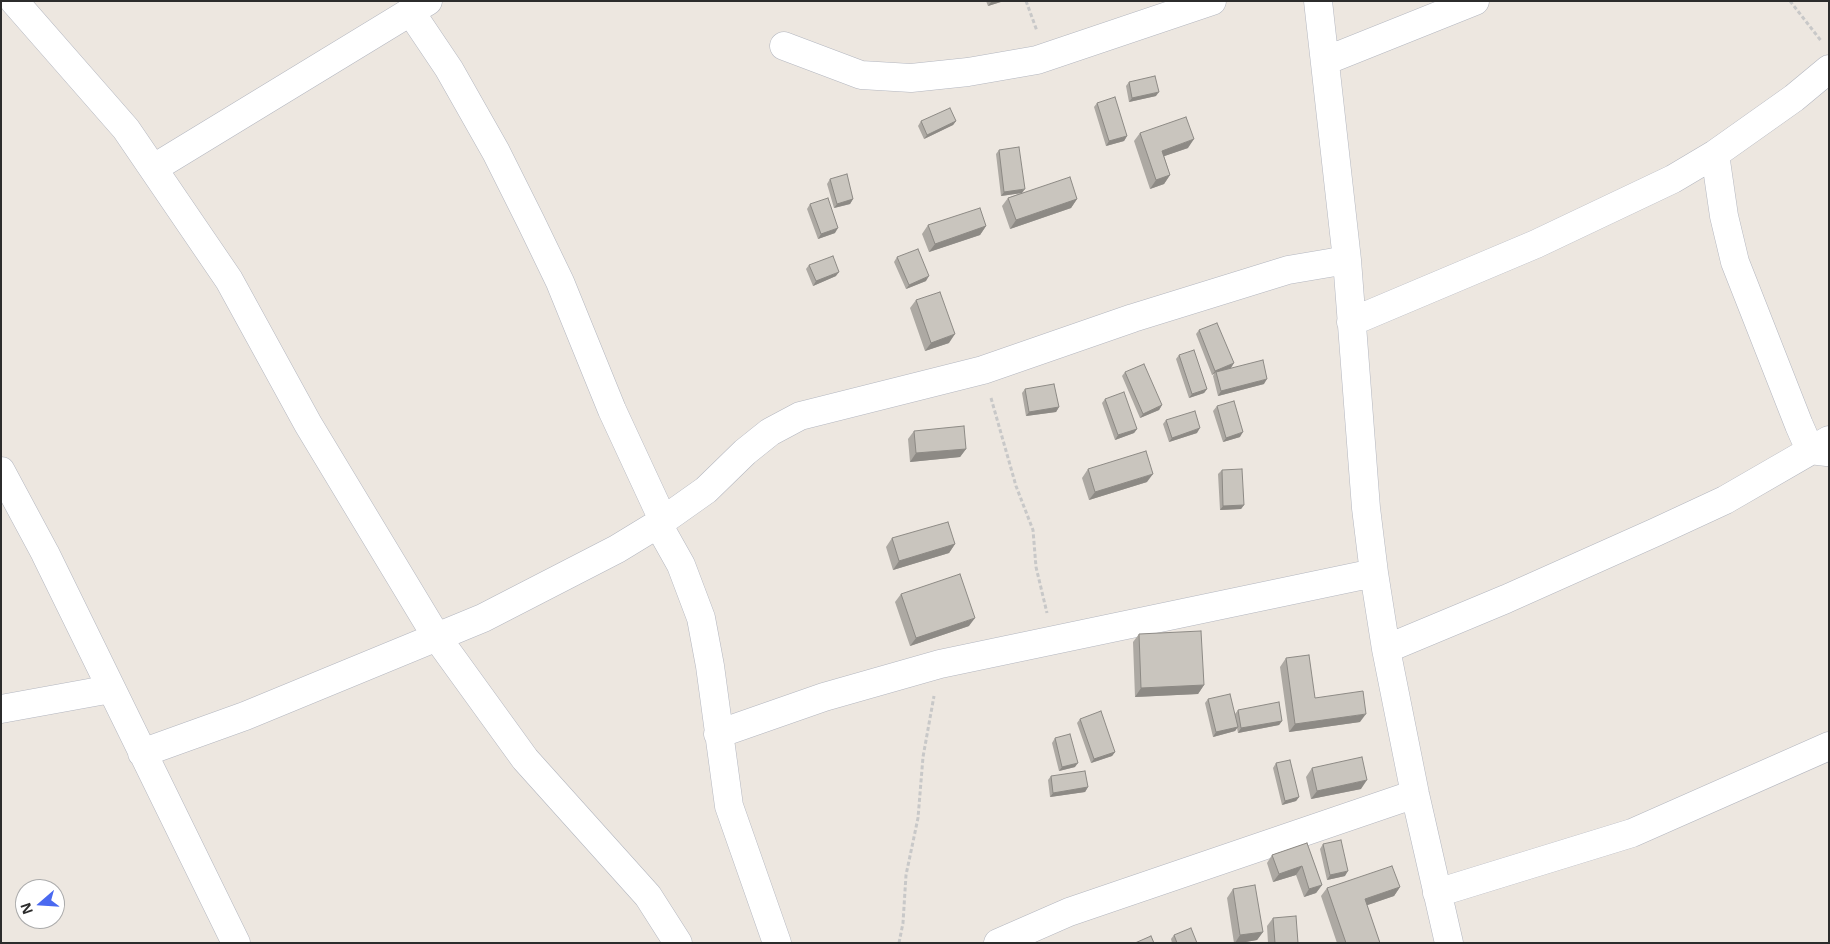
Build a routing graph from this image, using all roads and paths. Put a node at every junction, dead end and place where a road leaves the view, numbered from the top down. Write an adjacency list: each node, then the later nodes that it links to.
1 (14, 1): 12 (street)
2 (1212, 1): 8 (street)
3 (1318, 1): 9 (street)
4 (1475, 1): 9 (street)
5 (1790, 1): 7 (path)
6 (419, 6): 12 (street); 18 (street)
7 (1823, 43)
8 (784, 46)
9 (1325, 61): 13 (street)
10 (1829, 69): 11 (street)
11 (1716, 154): 14 (street); 16 (street)
12 (154, 168): 20 (street)
13 (1347, 260): 14 (street); 15 (street)
14 (1351, 322): 19 (street)
15 (983, 370): 18 (street); 21 (path)
16 (1823, 447): 22 (street)
17 (1, 471): 24 (street)
18 (660, 522): 20 (street); 26 (street)
19 (1374, 573): 21 (street); 22 (street)
20 (436, 636): 28 (street); 32 (street)
21 (1056, 640): 23 (street)
22 (1386, 649): 29 (street)
23 (940, 664): 26 (street); 34 (path)
24 (111, 689): 25 (street); 28 (street)
25 (1, 710)
26 (718, 734): 33 (street)
27 (1829, 746): 30 (street)
28 (142, 753): 31 (street)
29 (1415, 794): 30 (street); 35 (street)
30 (1437, 894): 36 (street)
31 (236, 943)
32 (678, 943)
33 (777, 943)
34 (899, 943)
35 (998, 943)
36 (1449, 943)

